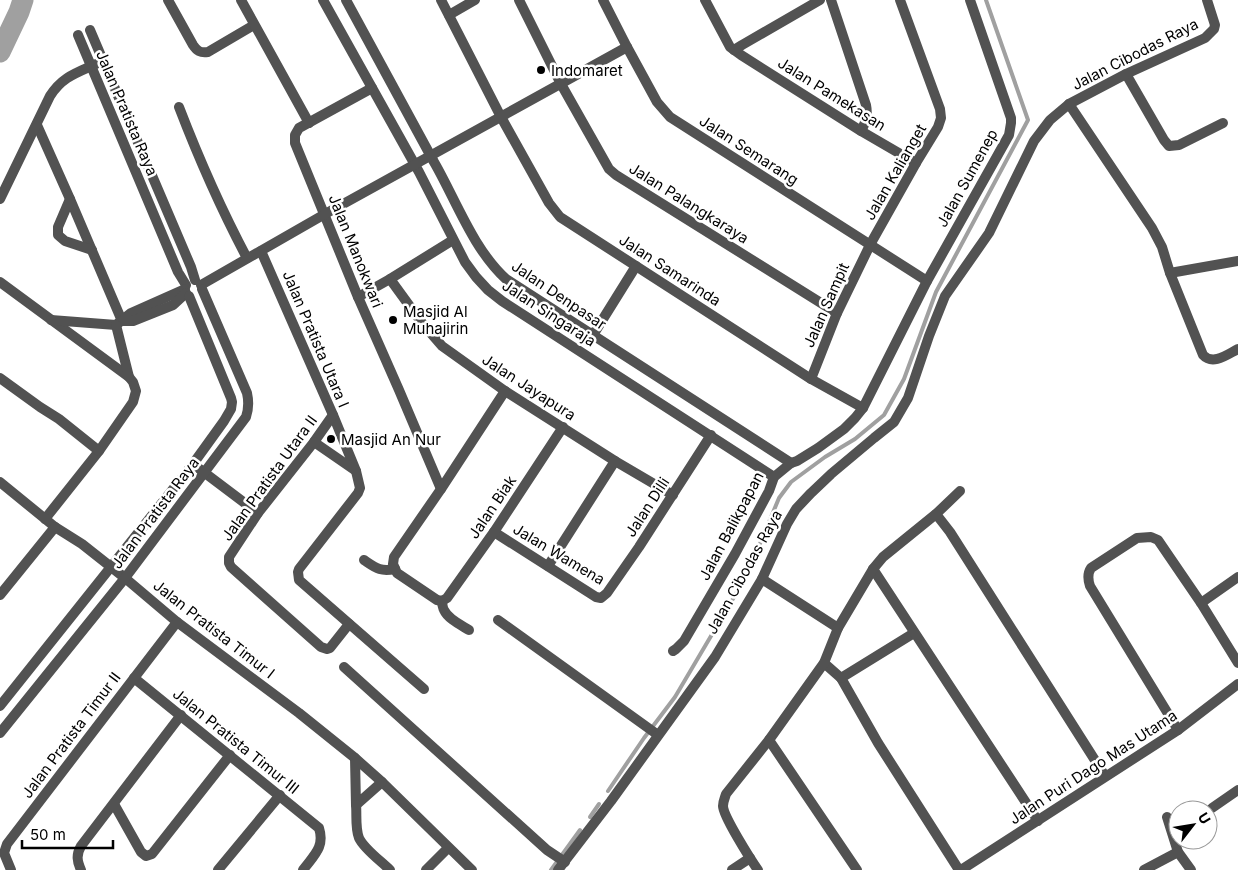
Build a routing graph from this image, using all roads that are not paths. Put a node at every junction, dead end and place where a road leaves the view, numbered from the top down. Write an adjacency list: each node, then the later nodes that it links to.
1 (168, 0): 16 (street)
2 (241, 0): 16 (street)
3 (323, 0): 25 (street, Jalan Singaraja)
4 (346, 0): 33 (street, Jalan Denpasar)
5 (441, 0): 15 (street, Jalan Samarinda)
6 (475, 0): 15 (street)
7 (518, 0): 24 (street, Jalan Palangkaraya)
8 (603, 0): 19 (street, Jalan Semarang)
9 (704, 0): 20 (street, Jalan Pamekasan)
10 (820, 0): 20 (street)
11 (831, 0): 32 (street)
12 (900, 0): 34 (street, Jalan Kalianget)
13 (970, 0): 48 (street, Jalan Sumenep)
14 (1208, 0): 23 (street, Jalan Cibodas Raya)
15 (449, 15): 28 (street, Jalan Samarinda)
16 (254, 25): 29 (street)
17 (90, 30): 21 (street, Jalan Pratista Raya)
18 (78, 36): 22 (street, Jalan Pratista Raya)
19 (627, 47): 24 (street); 40 (street, Jalan Semarang)
20 (734, 50): 32 (street, Jalan Pamekasan)
21 (103, 61): 22 (street); 50 (street, Jalan Pratista Raya)
22 (91, 66): 31 (street); 51 (street, Jalan Pratista Raya)
23 (1126, 74): 26 (street, Jalan Cibodas Raya); 30 (street)
24 (561, 84): 28 (street); 53 (street, Jalan Palangkaraya)
25 (372, 88): 29 (street, Jalan Manokwari); 35 (street, Jalan Singaraja)
26 (1069, 104): 46 (street); 91 (street, Jalan Cibodas Raya)
27 (179, 108): 43 (street)
28 (501, 118): 33 (street); 45 (street, Jalan Samarinda)
29 (309, 123): 38 (street, Jalan Manokwari)
30 (1223, 123)
31 (37, 125): 36 (street); 37 (street)
32 (861, 131): 34 (street, Jalan Pamekasan)
33 (430, 157): 35 (street); 56 (street, Jalan Denpasar)
34 (916, 163): 40 (street, Jalan Kalianget)
35 (416, 164): 38 (street); 39 (street, Jalan Singaraja)
36 (0, 199)
37 (70, 199): 41 (street); 41 (street)
38 (325, 214): 42 (street); 52 (street, Jalan Manokwari)
39 (453, 240): 47 (street); 65 (street, Jalan Singaraja)
40 (870, 245): 48 (street, Jalan Semarang); 53 (street, Jalan Sampit)
41 (92, 250): 55 (street)
42 (261, 251): 43 (street); 63 (street, Jalan Pratista Utara I)
43 (247, 258): 50 (street)
44 (1238, 261): 46 (street)
45 (636, 266): 56 (street); 60 (street, Jalan Samarinda)
46 (1170, 273): 57 (street)
47 (390, 279): 52 (street); 61 (street, Jalan Jayapura)
48 (927, 281): 62 (street, Jalan Balikpapan)
49 (0, 282): 54 (street)
50 (200, 285): 51 (street); 51 (street); 72 (street, Jalan Pratista Raya)
51 (186, 291): 55 (street); 70 (street, Jalan Pratista Raya)
52 (358, 297): 75 (street, Jalan Manokwari)
53 (837, 313): 60 (street, Jalan Sampit)
54 (50, 320): 55 (street); 58 (street)
55 (119, 323): 58 (street)
56 (593, 335): 69 (street, Jalan Denpasar)
57 (1238, 349)
58 (128, 377): 67 (street)
59 (0, 378): 67 (street)
60 (811, 379): 62 (street, Jalan Samarinda)
61 (505, 391): 64 (street, Jalan Jayapura); 75 (street)
62 (863, 408): 69 (street, Jalan Balikpapan)
63 (333, 416): 66 (street, Jalan Pratista Utara II); 71 (street, Jalan Pratista Utara I)
64 (563, 427): 68 (street, Jalan Jayapura); 82 (street, Jalan Biak)
65 (711, 436): 73 (street, Jalan Singaraja); 77 (street, Jalan Dilli)
66 (314, 442): 71 (street); 78 (street, Jalan Pratista Utara II)
67 (99, 451): 80 (street)
68 (616, 461): 77 (street, Jalan Jayapura); 84 (street)
69 (790, 463): 73 (street, Jalan Balikpapan)
70 (193, 464): 72 (street); 85 (street, Jalan Pratista Raya)
71 (356, 471): 99 (street, Jalan Pratista Utara I)
72 (204, 473): 78 (street); 90 (street, Jalan Pratista Raya)
73 (774, 476): 103 (street, Jalan Balikpapan)
74 (0, 482): 80 (street, Jalan Pratista Timur I)
75 (441, 489): 86 (street)
76 (960, 491): 79 (street)
77 (673, 495): 93 (street, Jalan Dilli)
78 (258, 513): 99 (street, Jalan Pratista Utara II)
79 (936, 514): 87 (street); 119 (street)
80 (45, 519): 81 (street, Jalan Pratista Timur I)
81 (55, 527): 85 (street, Jalan Pratista Timur I); 92 (street)
82 (494, 532): 84 (street, Jalan Wamena); 95 (street, Jalan Biak)
83 (364, 560): 86 (street)
84 (548, 566): 93 (street, Jalan Wamena)
85 (112, 567): 90 (street, Jalan Pratista Timur I); 111 (street, Jalan Pratista Raya)
86 (395, 569): 95 (street)
87 (873, 569): 100 (street); 102 (street)
88 (1238, 577): 96 (street)
89 (0, 578): 92 (street)
90 (125, 578): 98 (street, Jalan Pratista Timur I); 115 (street, Jalan Pratista Raya)
91 (762, 579): 100 (street); 114 (street, Jalan Cibodas Raya)
92 (8, 585): 94 (street)
93 (607, 593)
94 (0, 596)
95 (442, 601): 101 (street)
96 (1201, 603): 105 (street); 113 (street)
97 (498, 620): 114 (street)
98 (177, 622): 107 (street, Jalan Pratista Timur II); 118 (street, Jalan Pratista Timur I)
99 (349, 624): 110 (street, Jalan Pratista Utara I)
100 (838, 628): 104 (street)
101 (469, 630)
102 (914, 633): 108 (street); 126 (street)
103 (673, 651)
104 (824, 663): 108 (street); 116 (street)
105 (1238, 663)
106 (344, 667): 130 (street)
107 (134, 678): 112 (street, Jalan Pratista Timur III); 131 (street, Jalan Pratista Timur II)
108 (841, 678): 141 (street)
109 (1238, 684): 113 (street, Jalan Puri Dago Mas Utama)
110 (424, 689)
111 (0, 706)
112 (181, 715): 117 (street, Jalan Pratista Timur III); 123 (street)
113 (1178, 730): 119 (street, Jalan Puri Dago Mas Utama)
114 (653, 732): 130 (street, Jalan Cibodas Raya)
115 (0, 733)
116 (769, 740): 129 (street); 140 (street)
117 (230, 755): 122 (street, Jalan Pratista Timur III); 123 (street)
118 (355, 758): 120 (street, Jalan Pratista Timur I); 125 (street)
119 (1105, 776): 126 (street, Jalan Puri Dago Mas Utama)
120 (382, 782): 125 (street); 127 (street, Jalan Pratista Timur I)
121 (1238, 790): 124 (street)
122 (280, 795): 133 (street); 134 (street, Jalan Pratista Timur III)
123 (114, 804): 132 (street)
124 (1218, 804)
125 (356, 805): 135 (street)
126 (1038, 821): 141 (street, Jalan Puri Dago Mas Utama)
127 (448, 848): 136 (street); 137 (street, Jalan Pratista Timur I)
128 (1178, 852): 142 (street); 143 (street)
129 (750, 858): 138 (street); 139 (street)
130 (560, 862)
131 (11, 870)
132 (81, 870)
133 (218, 870)
134 (303, 870)
135 (390, 870)
136 (426, 870)
137 (472, 870)
138 (732, 870)
139 (758, 870)
140 (858, 870)
141 (960, 870)
142 (1144, 870)
143 (1191, 870)

